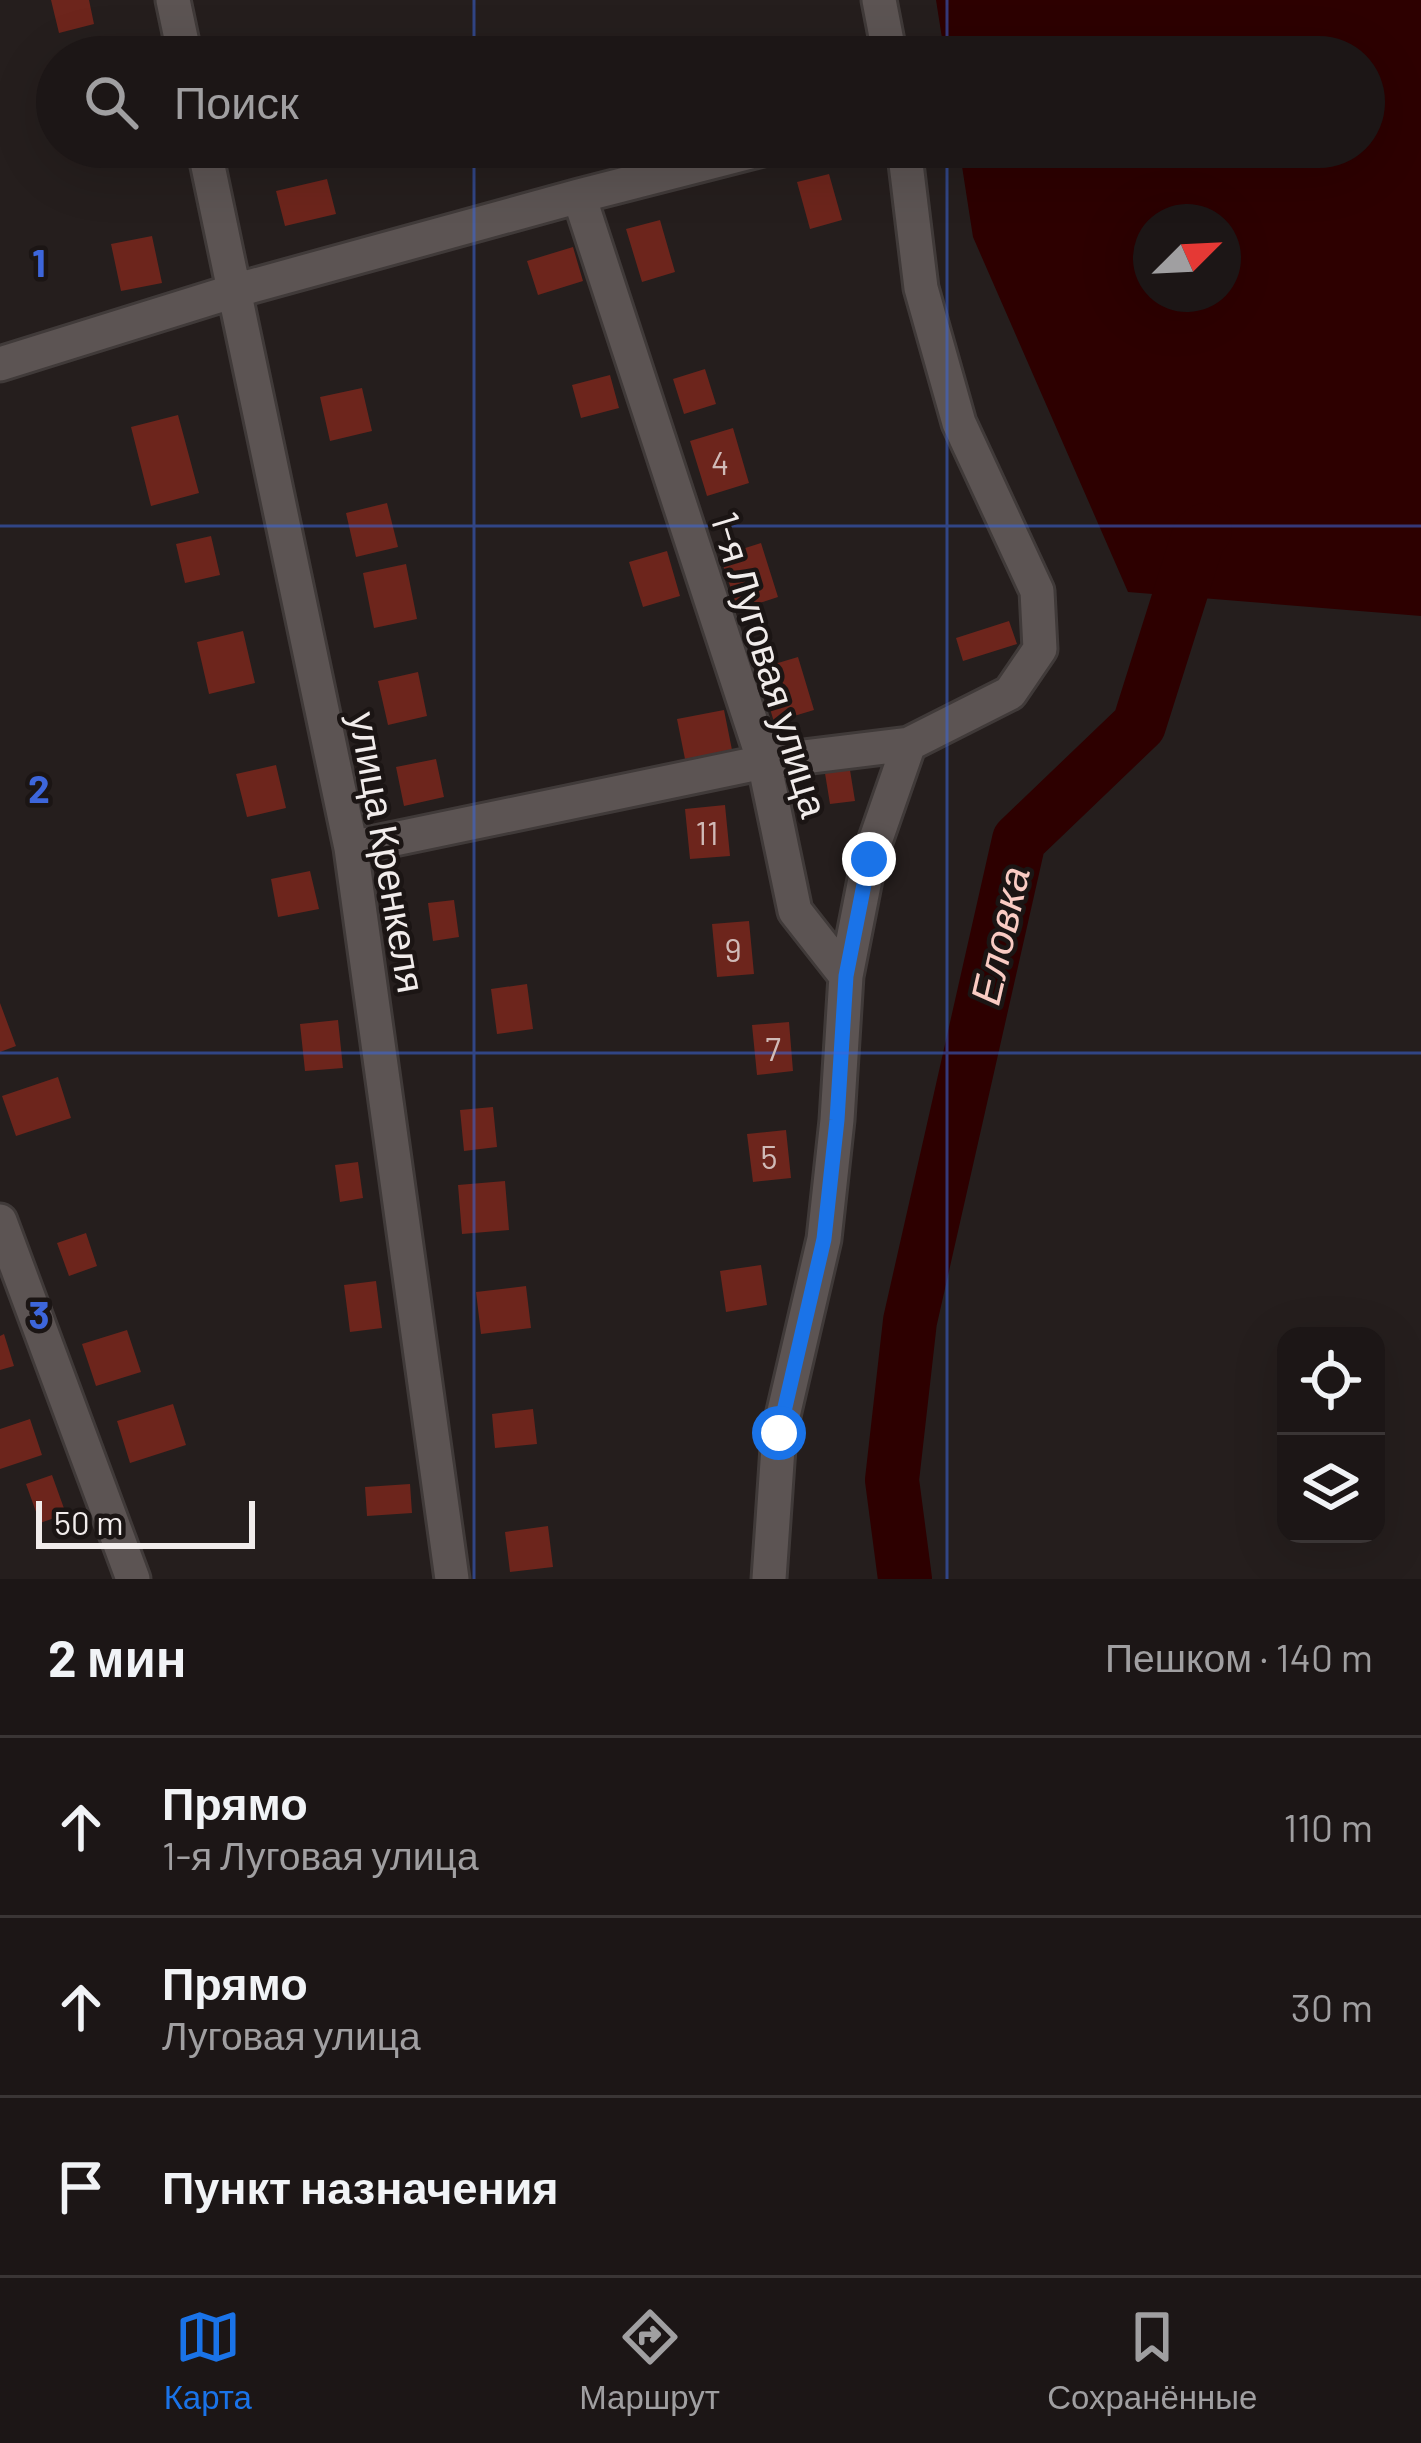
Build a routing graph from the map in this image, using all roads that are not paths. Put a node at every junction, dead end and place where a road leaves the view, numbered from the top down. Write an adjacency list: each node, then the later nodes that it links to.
1 (173, 0): 3 (street)
2 (879, 0): 4 (street)
3 (181, 36)
4 (886, 36)
5 (208, 168): 9 (street, улица Кренкеля)
6 (688, 168): 8 (street)
7 (907, 168): 11 (street)
8 (578, 196): 9 (street); 12 (street, 1-я Луговая улица)
9 (234, 291): 10 (street); 13 (street, улица Кренкеля)
10 (0, 364)
11 (909, 744): 12 (street); 14 (street)
12 (764, 762): 13 (street); 14 (street, 1-я Луговая улица)
13 (352, 848): 17 (street, улица Кренкеля)
14 (846, 976): 18 (street)
15 (0, 1221): 16 (street)
16 (133, 1579)
17 (452, 1579)
18 (769, 1579)

